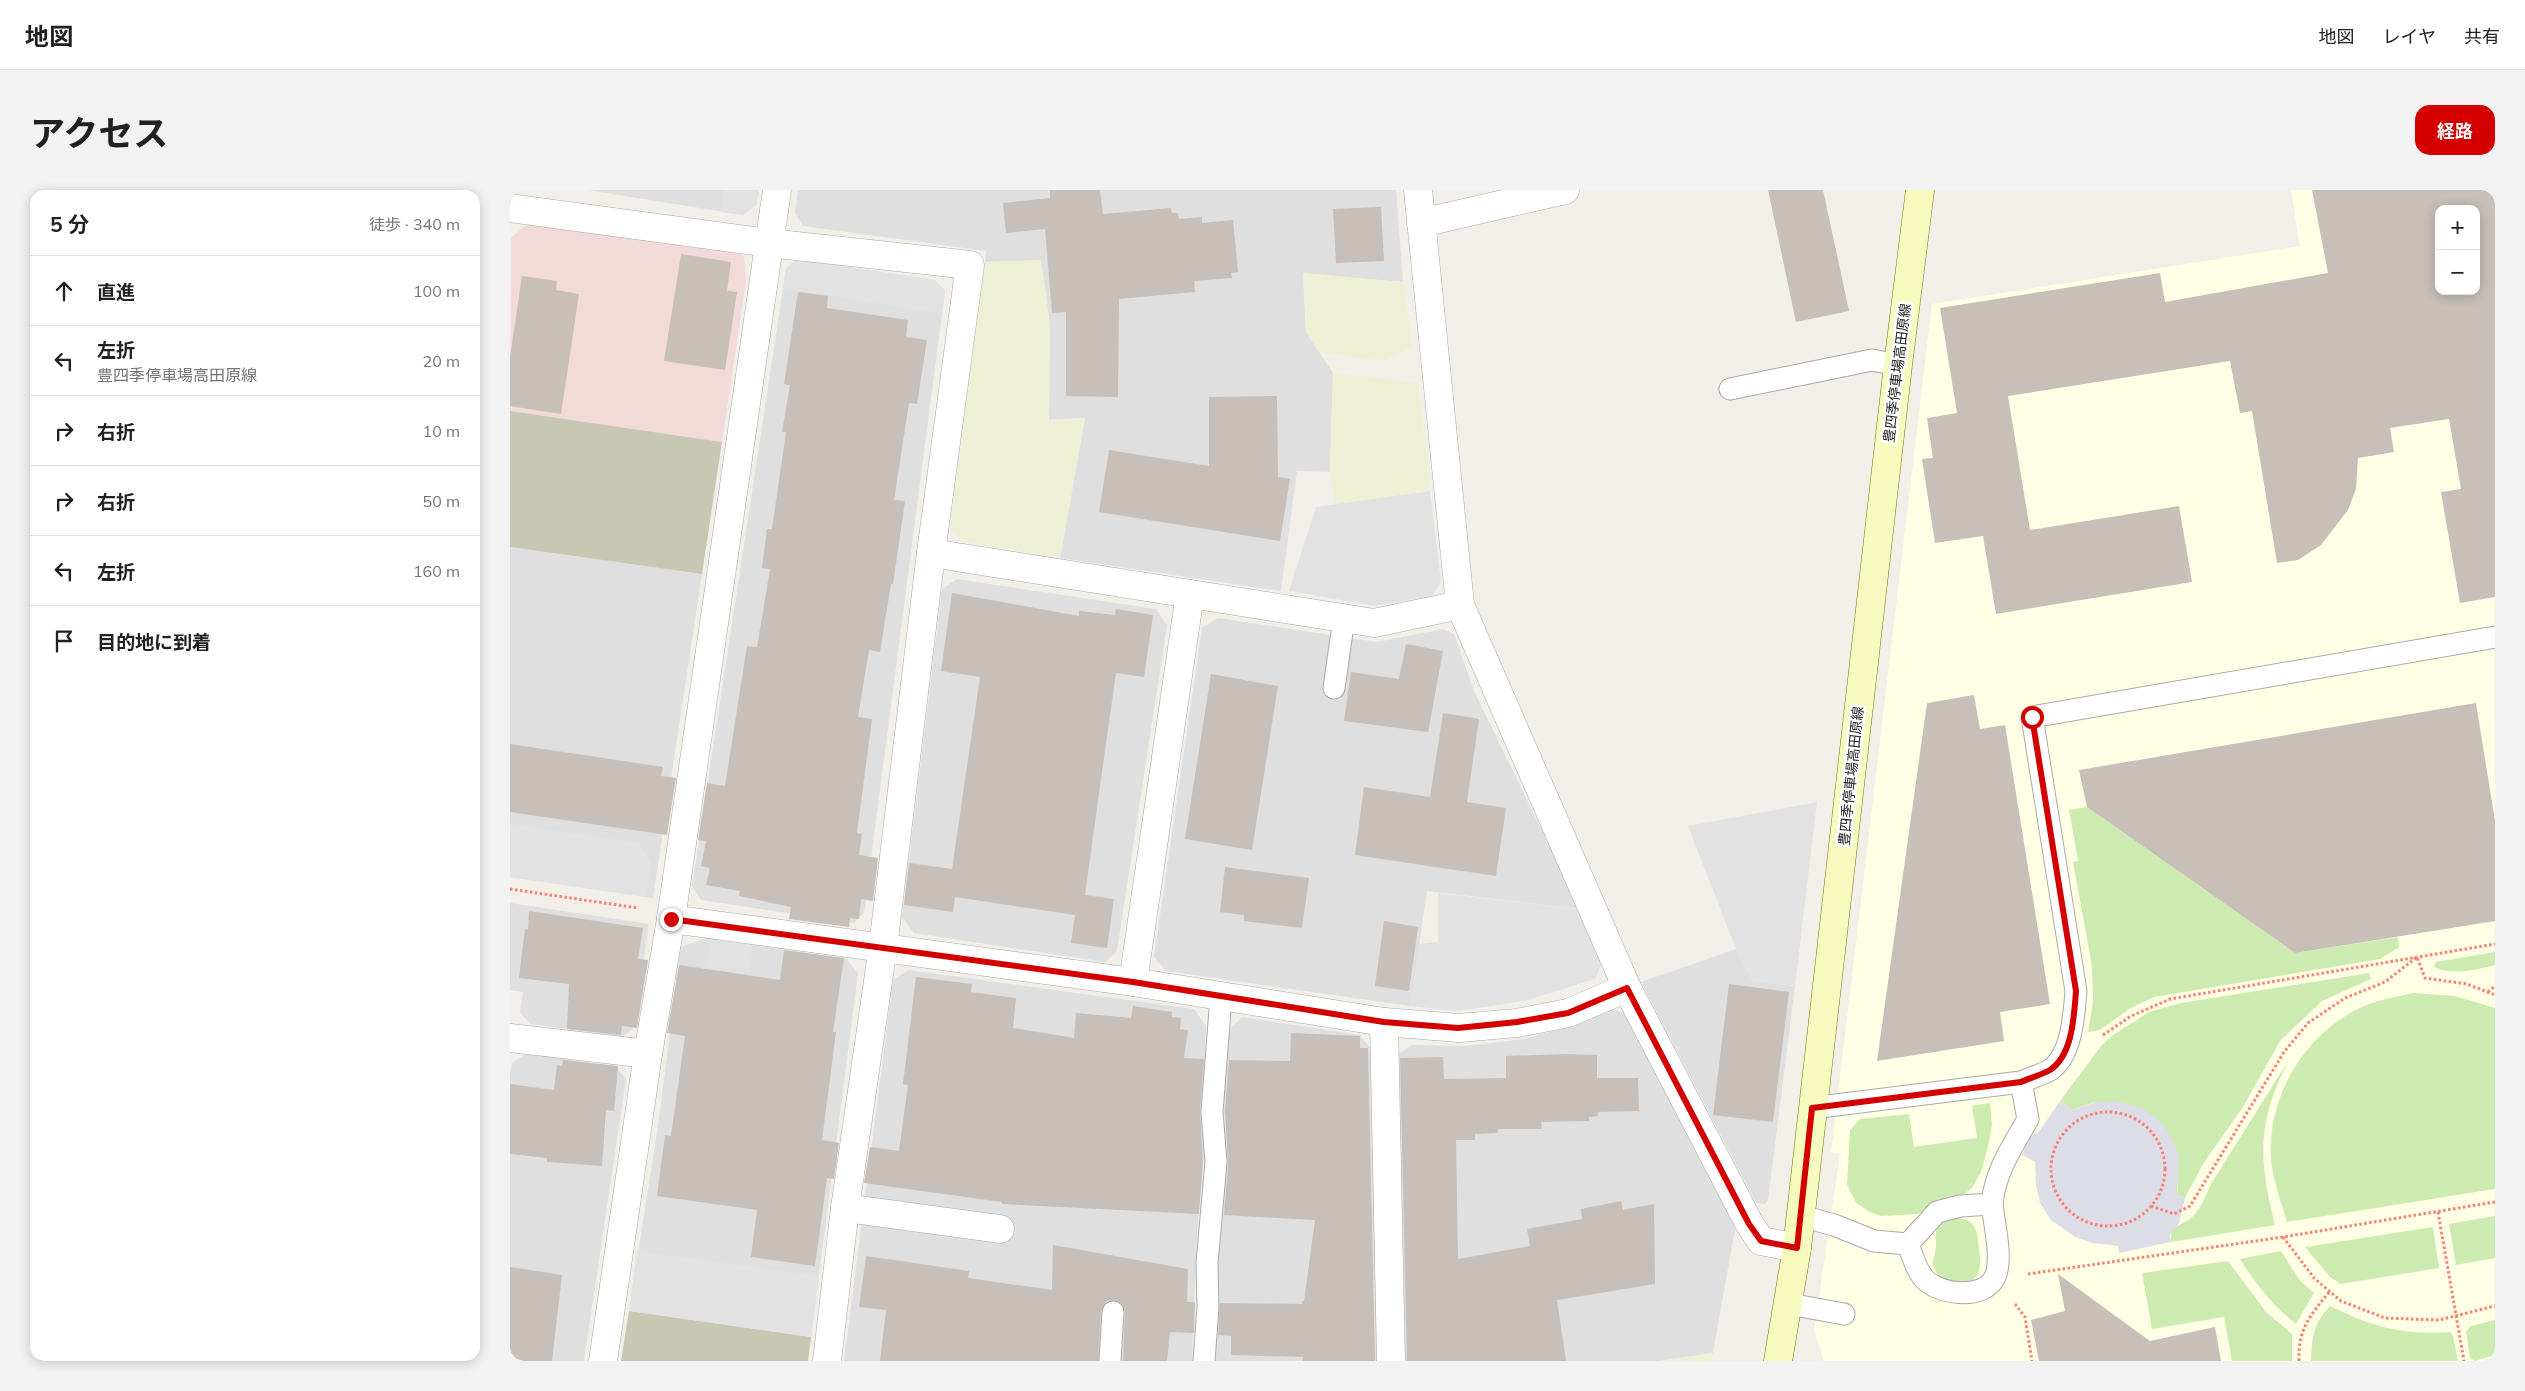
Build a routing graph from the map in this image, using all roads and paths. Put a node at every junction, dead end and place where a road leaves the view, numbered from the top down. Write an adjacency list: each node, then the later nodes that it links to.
1 (777, 190): 8 (street)
2 (1418, 190): 7 (street)
3 (1920, 190): 9 (main road, 豊四季停車場高田原線)
4 (1549, 192): 5 (street)
5 (1474, 202): 7 (street)
6 (510, 208): 8 (street)
7 (1421, 223): 13 (street)
8 (769, 243): 11 (street); 18 (street)
9 (1898, 365): 10 (lane); 33 (main road, 豊四季停車場高田原線)
10 (1730, 389)
11 (931, 553): 12 (street); 20 (street)
12 (1190, 594): 14 (street); 22 (street)
13 (1460, 605): 14 (street); 24 (street)
14 (1344, 618): 16 (lane)
15 (2495, 637): 32 (lane)
16 (1334, 688)
17 (510, 889): 18 (path)
18 (671, 919): 20 (street); 31 (street)
19 (2495, 944): 21 (path)
20 (883, 947): 22 (street); 37 (street)
21 (2417, 957): 25 (path); 30 (path); 36 (path)
22 (1133, 982): 27 (street)
23 (2495, 986): 25 (path)
24 (1627, 988): 28 (street); 43 (street)
25 (2488, 992): 26 (path)
26 (2495, 995)
27 (1221, 997): 28 (street); 54 (lane)
28 (1384, 1022): 55 (street)
29 (510, 1038): 31 (street)
30 (2098, 1043)
31 (648, 1054): 51 (street)
32 (2021, 1082): 33 (lane); 35 (lane)
33 (1812, 1108): 39 (main road, 豊四季停車場高田原線)
34 (2495, 1202): 38 (path)
35 (1992, 1204): 42 (lane); 44 (lane)
36 (2151, 1206): 36 (path)
37 (845, 1208): 40 (street); 52 (street)
38 (2438, 1212): 41 (path); 50 (path)
39 (1800, 1216): 42 (lane); 43 (main road, 豊四季停車場高田原線)
40 (1000, 1229)
41 (2283, 1237): 44 (path); 45 (path)
42 (1908, 1244): 44 (lane)
43 (1797, 1248): 46 (main road, 豊四季停車場高田原線)
44 (1995, 1277): 57 (path)
45 (2330, 1291): 50 (path); 58 (path)
46 (1789, 1304): 49 (lane); 56 (main road, 豊四季停車場高田原線)
47 (2495, 1306): 50 (path)
48 (1114, 1312): 53 (lane)
49 (1844, 1314)
50 (2456, 1316): 59 (path)
51 (603, 1361)
52 (827, 1361)
53 (1110, 1361)
54 (1204, 1361)
55 (1391, 1361)
56 (1779, 1361)
57 (2032, 1361)
58 (2299, 1361)
59 (2464, 1361)

